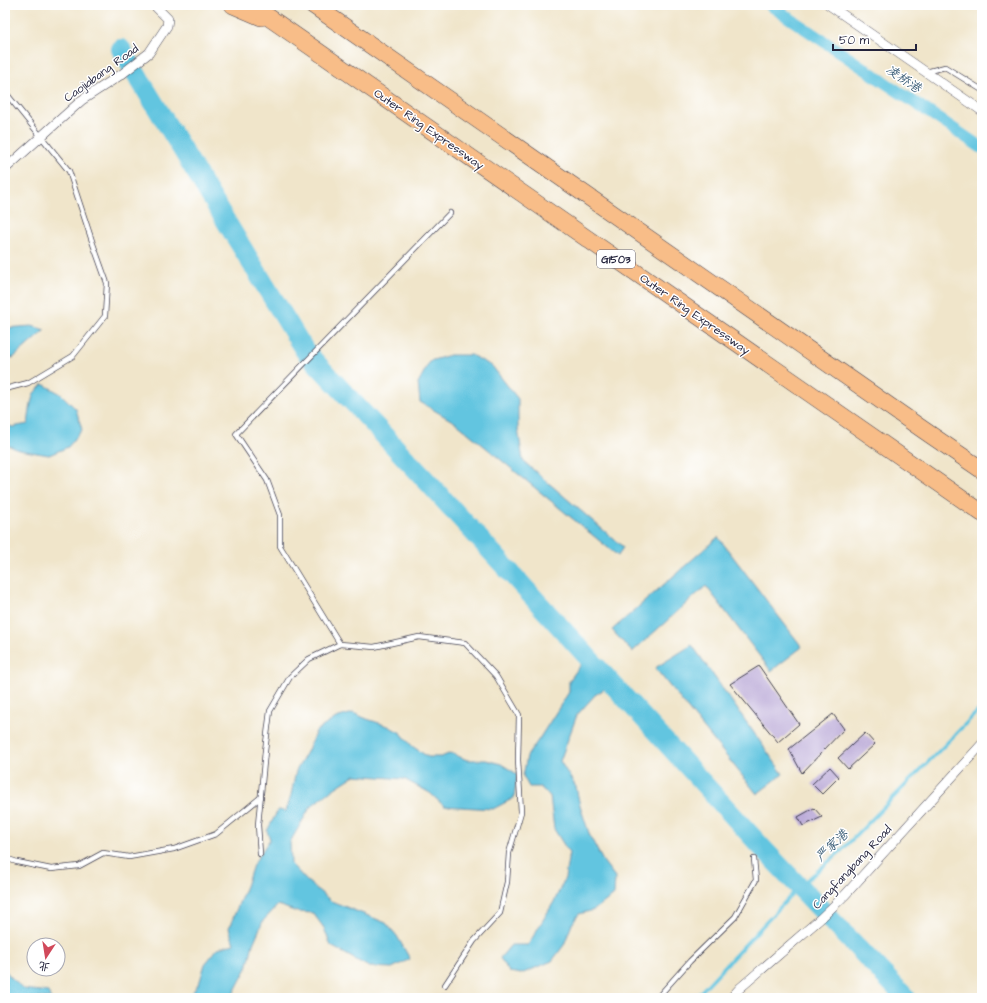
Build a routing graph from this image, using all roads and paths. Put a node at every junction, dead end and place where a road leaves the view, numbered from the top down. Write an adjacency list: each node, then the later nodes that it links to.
1 (154, 5): 13 (street, Caojiabang Road)
2 (233, 5): 8 (highway)
3 (251, 5): 8 (highway, Outer Ring Expressway / G1503)
4 (313, 5): 17 (highway, G1503)
5 (829, 5): 9 (street)
6 (977, 5): 7 (lane)
7 (982, 8)
8 (278, 24): 18 (highway, Outer Ring Expressway / G1503)
9 (926, 72): 10 (lane); 12 (street)
10 (982, 90)
11 (5, 92): 13 (lane)
12 (982, 111)
13 (41, 136): 14 (street, Caojiabang Road); 16 (lane)
14 (5, 169)
15 (450, 213): 19 (lane)
16 (5, 389)
17 (982, 470)
18 (982, 513)
19 (340, 644): 21 (lane); 25 (lane)
20 (982, 744): 27 (street, Cangfangbang Road)
21 (261, 797): 22 (lane); 23 (lane)
22 (260, 854)
23 (5, 858)
24 (754, 859): 26 (lane)
25 (445, 986)
26 (657, 998)
27 (731, 998)

